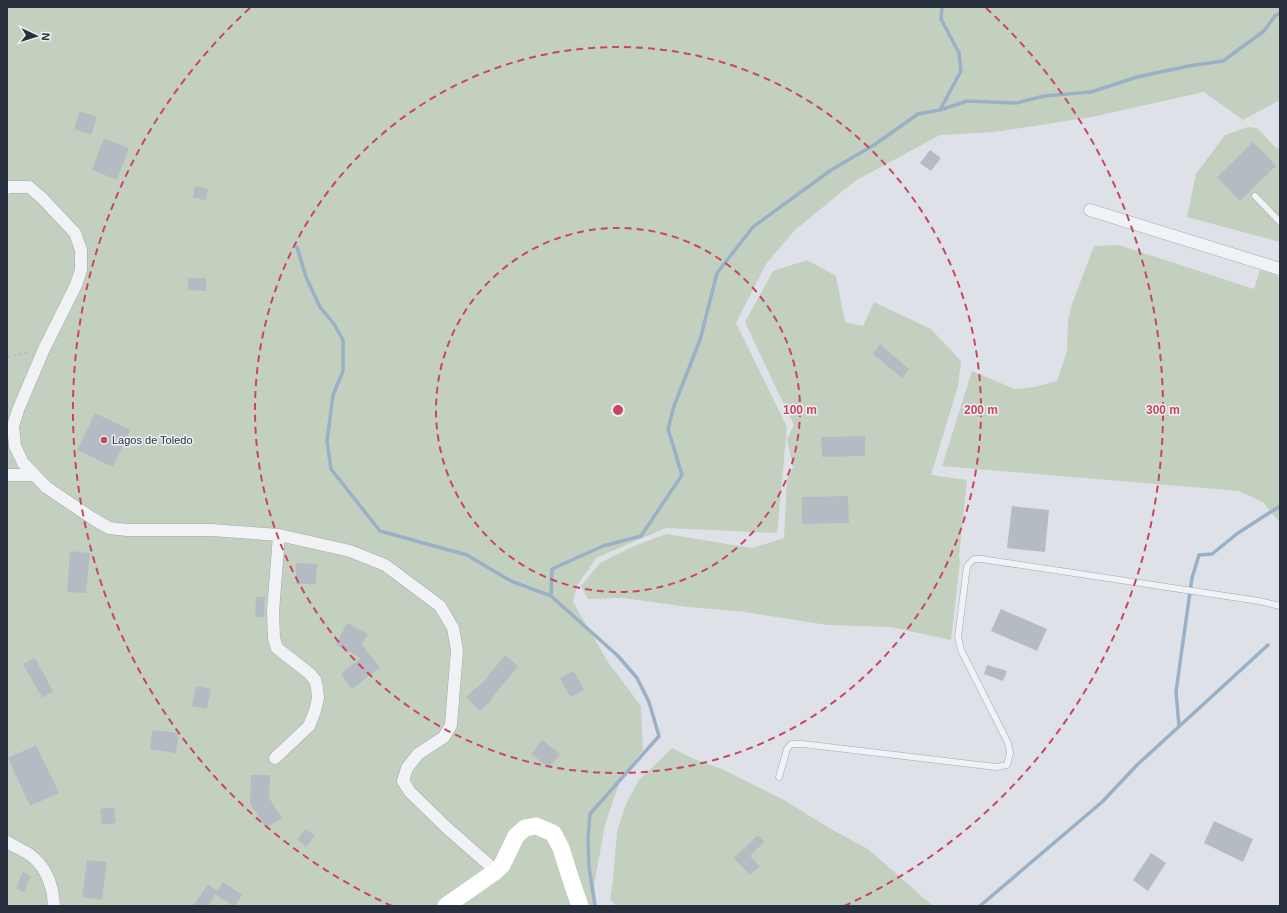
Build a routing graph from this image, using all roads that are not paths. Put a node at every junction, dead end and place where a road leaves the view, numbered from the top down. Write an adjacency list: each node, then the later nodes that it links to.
1 (7, 188): 7 (street)
2 (1255, 196): 4 (lane)
3 (1090, 210): 5 (street)
4 (1280, 222)
5 (1280, 269)
6 (7, 475): 7 (street)
7 (35, 475): 8 (street)
8 (279, 535): 10 (street); 13 (street)
9 (1280, 606): 11 (lane)
10 (275, 758)
11 (779, 776)
12 (7, 842): 14 (street)
13 (496, 871): 15 (street); 16 (street)
14 (54, 906)
15 (446, 906)
16 (580, 906)

